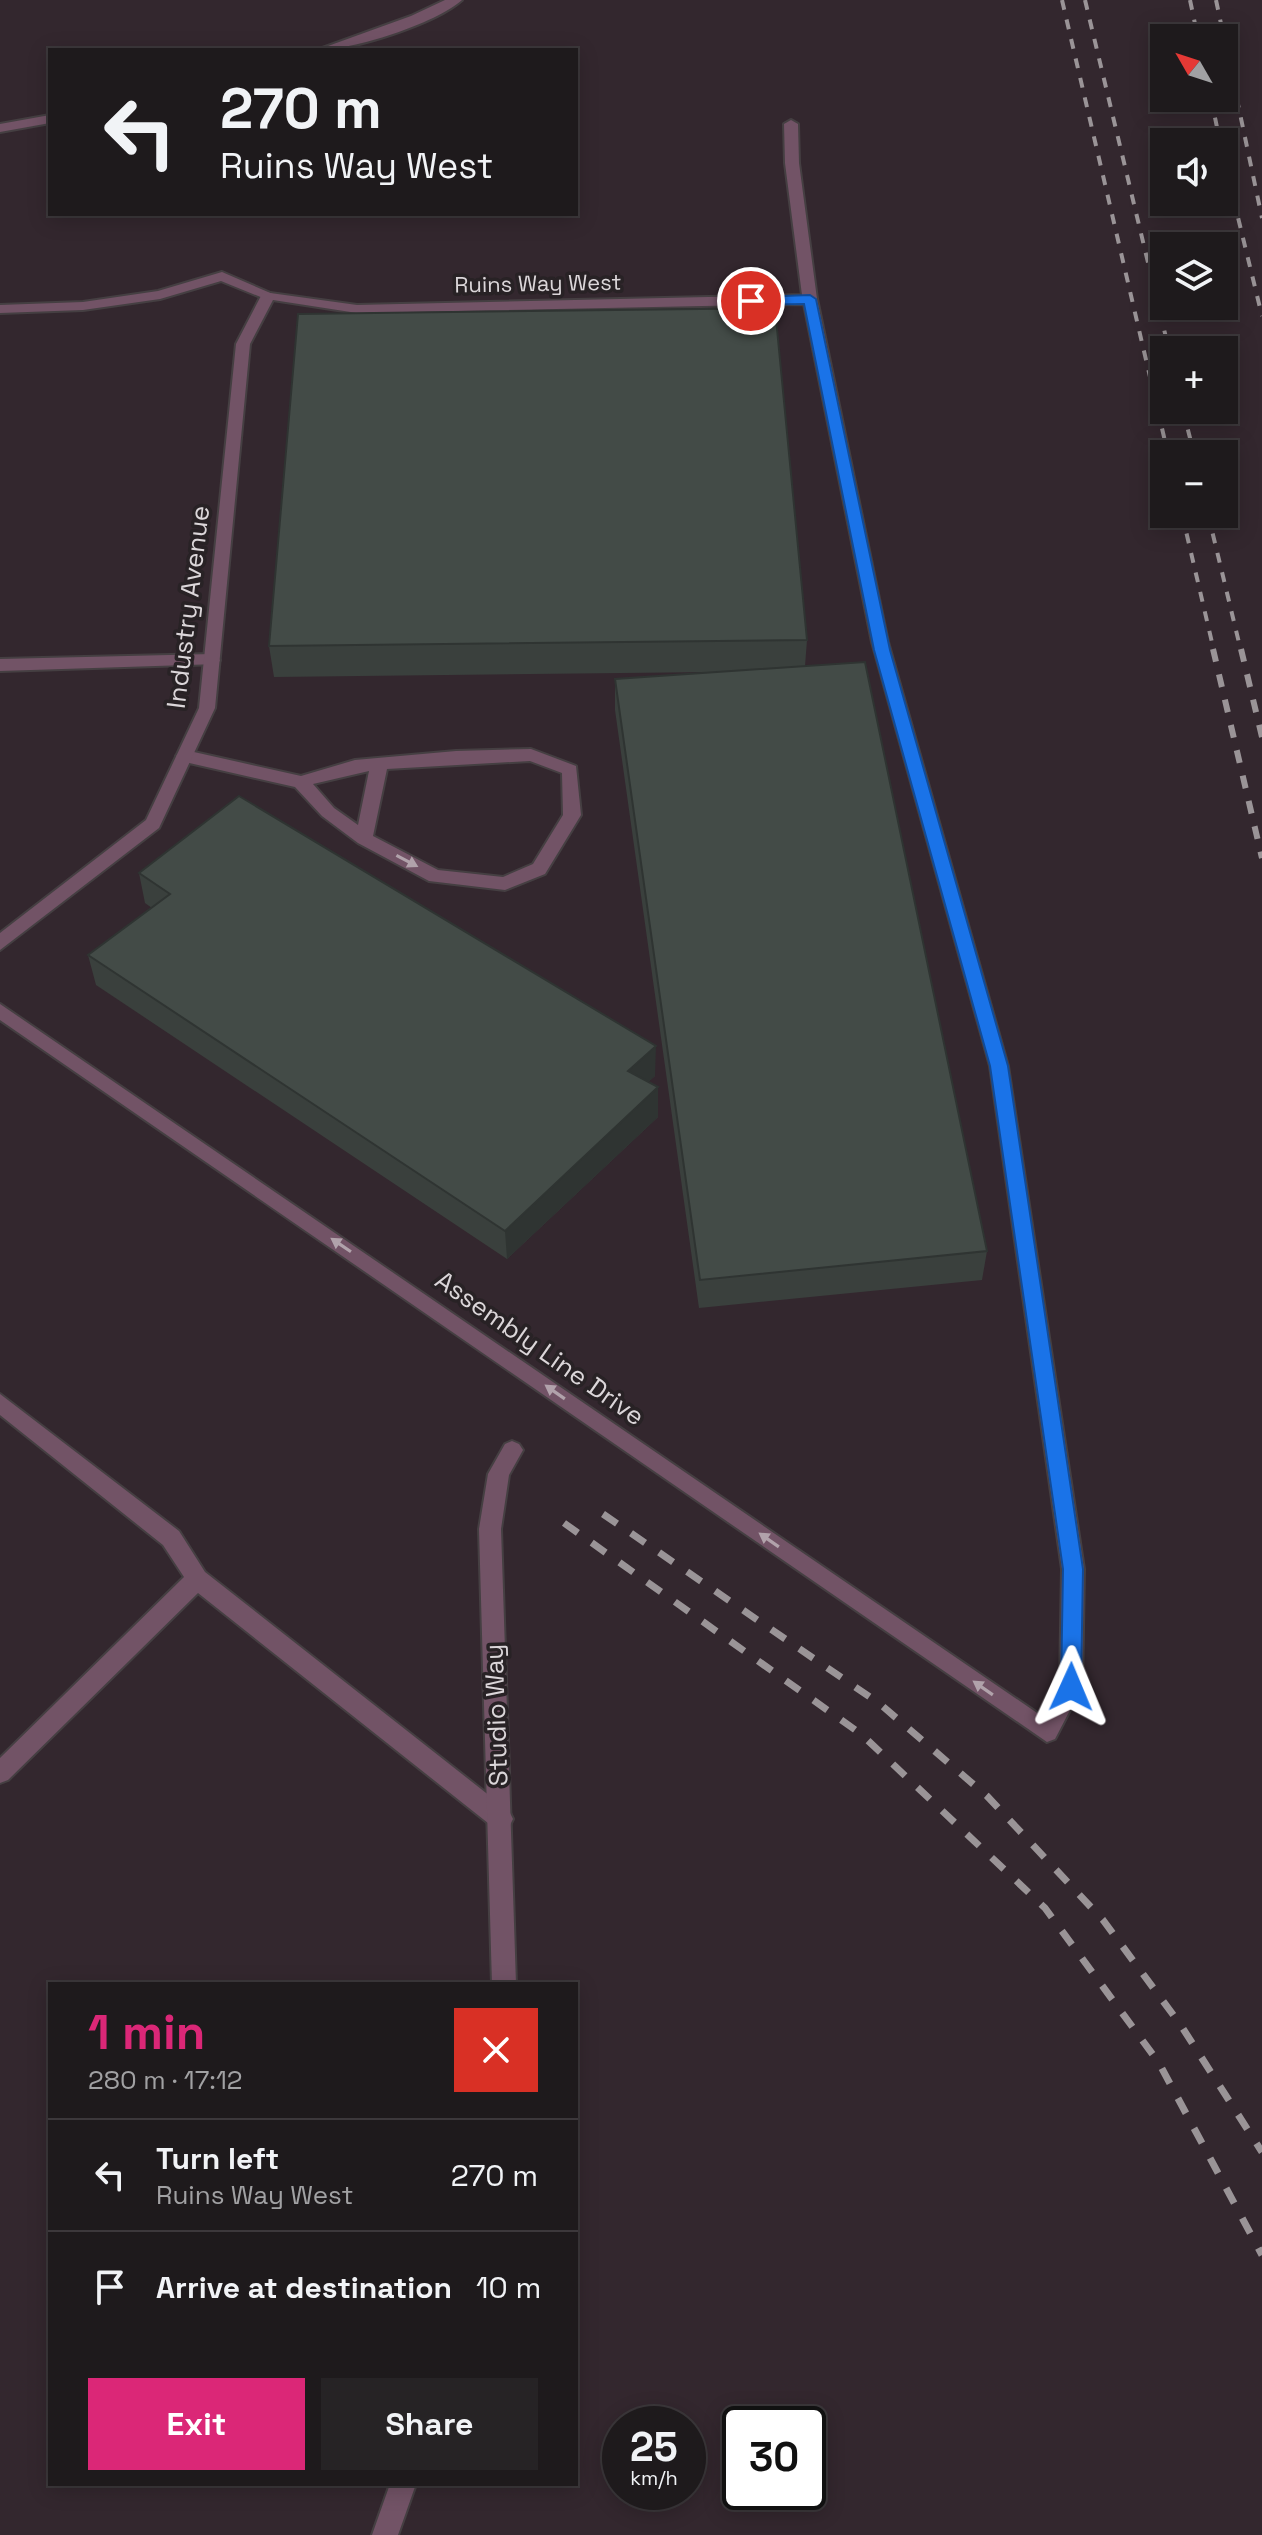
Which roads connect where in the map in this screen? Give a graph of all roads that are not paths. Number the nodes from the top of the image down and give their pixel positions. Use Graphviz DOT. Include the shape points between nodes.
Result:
graph roads {
  1 [pos="455,0"];
  2 [pos="330,48"];
  3 [pos="48,119"];
  4 [pos="791,124"];
  5 [pos="0,128"];
  6 [pos="268,295"];
  7 [pos="810,299"];
  8 [pos="0,309"];
  9 [pos="212,660"];
  10 [pos="0,665"];
  11 [pos="185,756"];
  12 [pos="379,764"];
  13 [pos="301,782"];
  14 [pos="364,839"];
  15 [pos="0,943"];
  16 [pos="0,1011"];
  17 [pos="0,1403"];
  18 [pos="512,1450"];
  19 [pos="197,1579"];
  20 [pos="0,1773"];
  21 [pos="501,1819"];
  22 [pos="504,1982"];
  23 [pos="402,2486"];
  24 [pos="385,2535"];
  1 -- 2 [label="street"];
  3 -- 5 [label="street"];
  4 -- 7 [label="street"];
  6 -- 7 [label="street, Ruins Way West" via="357,309"];
  6 -- 8 [label="street, Ruins Way West" via="222,276 160,295"];
  6 -- 9 [label="street, Industry Avenue" via="243,344"];
  7 -- 16 [label="street, Assembly Line Drive, one-way" via="882,650 999,1066 1073,1569 1071,1687 1047,1732"];
  9 -- 10 [label="street"];
  9 -- 11 [label="street, Industry Avenue" via="207,708"];
  11 -- 13 [label="street"];
  11 -- 15 [label="street, Industry Avenue" via="153,824"];
  12 -- 13 [label="street"];
  12 -- 14 [label="street"];
  14 -- 12 [label="street, one-way" via="435,876 505,884 539,869 572,815 570,770 531,755"];
  13 -- 14 [label="street" via="328,812"];
  17 -- 19 [label="street" via="171,1538"];
  18 -- 21 [label="street, Studio Way" via="499,1474 490,1529"];
  19 -- 20 [label="street"];
  19 -- 21 [label="street"];
  21 -- 22 [label="street, Studio Way"];
  23 -- 24 [label="street"];
}
